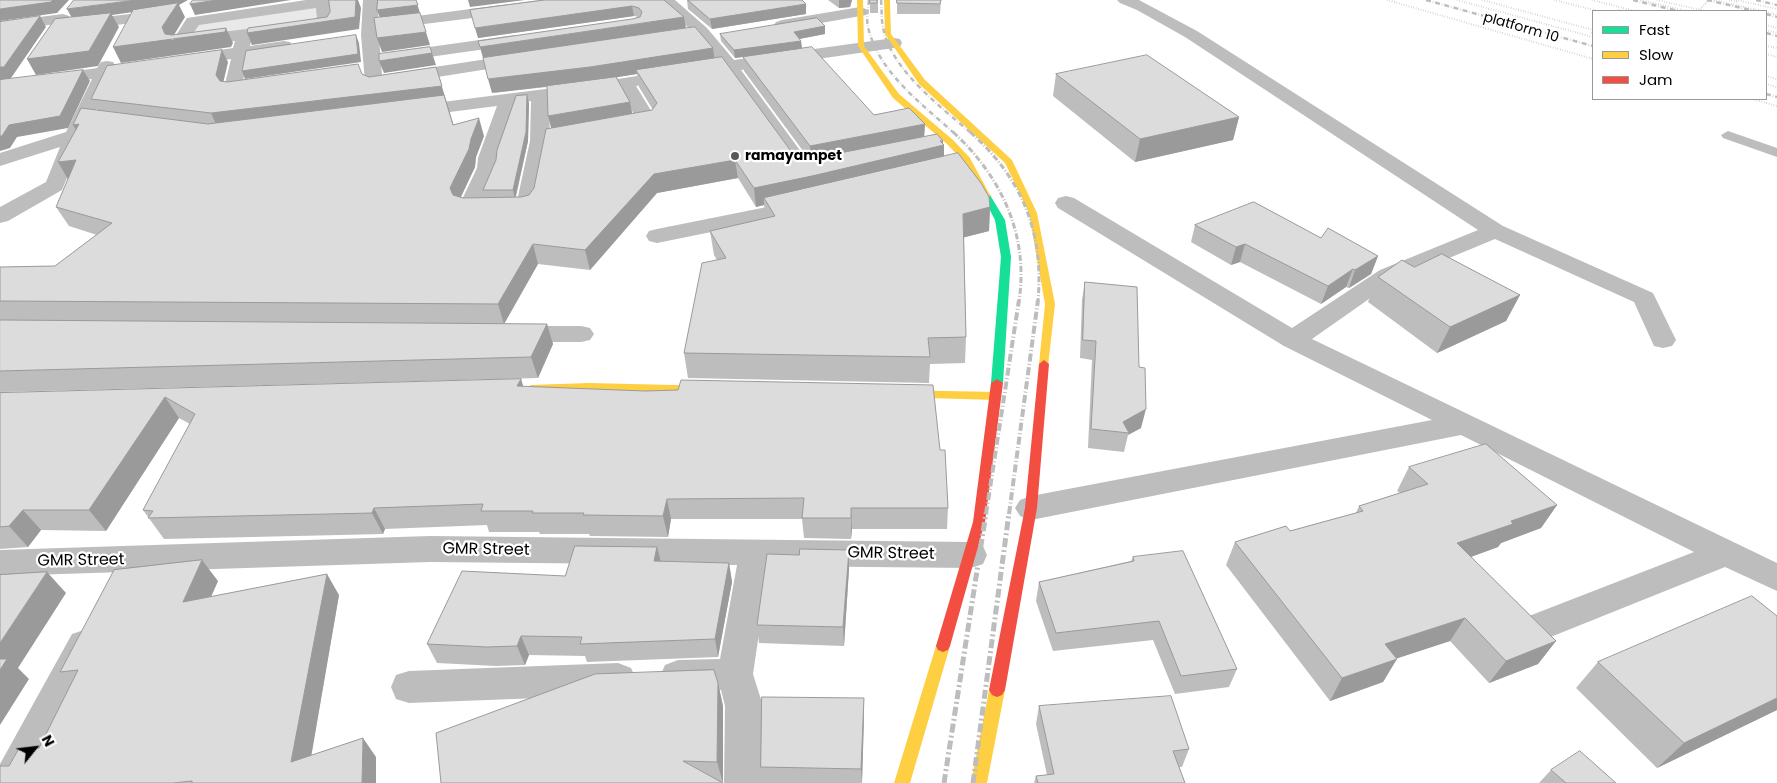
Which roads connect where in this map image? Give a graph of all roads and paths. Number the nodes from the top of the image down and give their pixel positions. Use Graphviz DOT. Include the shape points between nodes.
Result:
graph roads {
  1 [pos="370,0"];
  2 [pos="560,0"];
  3 [pos="845,0"];
  4 [pos="887,0"];
  5 [pos="1125,0"];
  6 [pos="1387,0"];
  7 [pos="1457,0"];
  8 [pos="1482,0"];
  9 [pos="1554,0"];
  10 [pos="1592,0"];
  11 [pos="1641,0"];
  12 [pos="1658,0"];
  13 [pos="1662,0"];
  14 [pos="1709,0"];
  15 [pos="1714,0"];
  16 [pos="1729,0"];
  17 [pos="1736,0"];
  18 [pos="192,5"];
  19 [pos="253,6"];
  20 [pos="860,6"];
  21 [pos="1769,8"];
  22 [pos="1618,9"];
  23 [pos="779,10"];
  24 [pos="1594,10"];
  25 [pos="1683,10"];
  26 [pos="1695,10"];
  27 [pos="1700,10"];
  28 [pos="1705,10"];
  29 [pos="1759,10"];
  30 [pos="1761,10"];
  31 [pos="1766,10"];
  32 [pos="1777,10"];
  33 [pos="133,18"];
  34 [pos="688,19"];
  35 [pos="0,26"];
  36 [pos="764,27"];
  37 [pos="370,30"];
  38 [pos="1592,32"];
  39 [pos="1592,33"];
  40 [pos="244,34"];
  41 [pos="726,34"];
  42 [pos="1587,36"];
  43 [pos="349,37"];
  44 [pos="1592,37"];
  45 [pos="528,38"];
  46 [pos="894,43"];
  47 [pos="300,44"];
  48 [pos="860,46"];
  49 [pos="240,52"];
  50 [pos="539,57"];
  51 [pos="1592,57"];
  52 [pos="172,62"];
  53 [pos="373,64"];
  54 [pos="153,65"];
  55 [pos="730,66"];
  56 [pos="29,68"];
  57 [pos="354,70"];
  58 [pos="104,72"];
  59 [pos="280,81"];
  60 [pos="625,83"];
  61 [pos="18,84"];
  62 [pos="0,87"];
  63 [pos="540,95"];
  64 [pos="509,99"];
  65 [pos="1756,100"];
  66 [pos="1777,106"];
  67 [pos="392,113"];
  68 [pos="609,129"];
  69 [pos="1728,135"];
  70 [pos="74,136"];
  71 [pos="950,142"];
  72 [pos="931,146"];
  73 [pos="1777,152"];
  74 [pos="999,153"];
  75 [pos="0,160"];
  76 [pos="970,162"];
  77 [pos="844,163"];
  78 [pos="824,203"];
  79 [pos="1066,203"];
  80 [pos="0,216"];
  81 [pos="1495,231"];
  82 [pos="657,236"];
  83 [pos="493,334"];
  84 [pos="581,334"];
  85 [pos="1293,340"];
  86 [pos="1663,340"];
  87 [pos="519,389"];
  88 [pos="728,390"];
  89 [pos="887,394"];
  90 [pos="996,396"];
  91 [pos="1464,424"];
  92 [pos="1031,508"];
  93 [pos="755,553"];
  94 [pos="1727,553"];
  95 [pos="971,555"];
  96 [pos="128,560"];
  97 [pos="0,563"];
  98 [pos="1777,578"];
  99 [pos="1541,626"];
  100 [pos="735,674"];
  101 [pos="409,687"];
  102 [pos="11,783"];
  103 [pos="744,783"];
  104 [pos="902,783"];
  105 [pos="979,783"];
  1 -- 37 [label="street"];
  2 -- 37 [label="street"];
  3 -- 23 [label="street"];
  4 -- 46 [label="street" via="888,34"];
  5 -- 81 [label="street" via="1191,34"];
  6 -- 51 [label="path, platform 10"];
  7 -- 42 [label="path"];
  8 -- 38 [label="path"];
  9 -- 24 [label="path"];
  10 -- 22 [label="path"];
  11 -- 25 [label="path"];
  12 -- 26 [label="path"];
  13 -- 28 [label="path"];
  14 -- 27 [label="path, bridge"];
  15 -- 29 [label="path"];
  16 -- 30 [label="path"];
  17 -- 21 [label="path"];
  18 -- 33 [label="street" via="187,11"];
  19 -- 40 [label="street" via="193,20 179,43"];
  19 -- 40 [label="street" via="324,2 325,24"];
  20 -- 36 [label="street"];
  20 -- 48 [label="street"];
  21 -- 31 [label="path"];
  21 -- 32 [label="path"];
  33 -- 35 [label="street"];
  33 -- 58 [label="street"];
  34 -- 41 [label="street"];
  34 -- 55 [label="street"];
  37 -- 43 [label="street"];
  37 -- 53 [label="street"];
  39 -- 42 [label="path"];
  40 -- 49 [label="street"];
  42 -- 44 [label="path"];
  45 -- 53 [label="street"];
  46 -- 48 [label="street"];
  46 -- 74 [label="street" via="922,82"];
  47 -- 49 [label="street"];
  48 -- 55 [label="street"];
  48 -- 71 [label="street" via="896,96"];
  49 -- 52 [label="street"];
  49 -- 59 [label="street" via="234,88"];
  50 -- 53 [label="street" via="374,82"];
  53 -- 57 [label="street"];
  54 -- 58 [label="street"];
  55 -- 60 [label="street"];
  55 -- 77 [label="street" via="805,171"];
  56 -- 61 [label="street"];
  58 -- 61 [label="street"];
  58 -- 70 [label="street" via="92,119"];
  60 -- 63 [label="street"];
  60 -- 68 [label="street" via="648,122"];
  61 -- 62 [label="street"];
  63 -- 64 [label="street"];
  63 -- 64 [label="street" via="550,139 526,207 469,208 487,168"];
  64 -- 67 [label="street"];
  65 -- 66 [label="path"];
  69 -- 73 [label="lane"];
  70 -- 75 [label="street"];
  70 -- 80 [label="street" via="55,186"];
  71 -- 72 [label="street"];
  71 -- 76 [label="street"];
  74 -- 76 [label="street"];
  74 -- 92 [label="street" via="1008,162 1029,217 1050,304"];
  76 -- 90 [label="street" via="1004,220 1006,258"];
  78 -- 82 [label="street"];
  79 -- 85 [label="street"];
  81 -- 85 [label="street" via="1388,274"];
  81 -- 86 [label="street" via="1644,298"];
  83 -- 84 [label="street"];
  85 -- 91 [label="street"];
  87 -- 88 [label="street"];
  89 -- 90 [label="street"];
  90 -- 95 [label="street" via="979,522"];
  91 -- 92 [label="street"];
  91 -- 94 [label="street"];
  92 -- 105 [label="street"];
  93 -- 95 [label="street, GMR Street"];
  93 -- 96 [label="street, GMR Street" via="430,549"];
  93 -- 100 [label="street"];
  94 -- 98 [label="street"];
  94 -- 99 [label="street"];
  95 -- 104 [label="street"];
  96 -- 97 [label="street, GMR Street"];
  96 -- 102 [label="street"];
  100 -- 101 [label="street"];
  100 -- 103 [label="street" via="744,706"];
}
